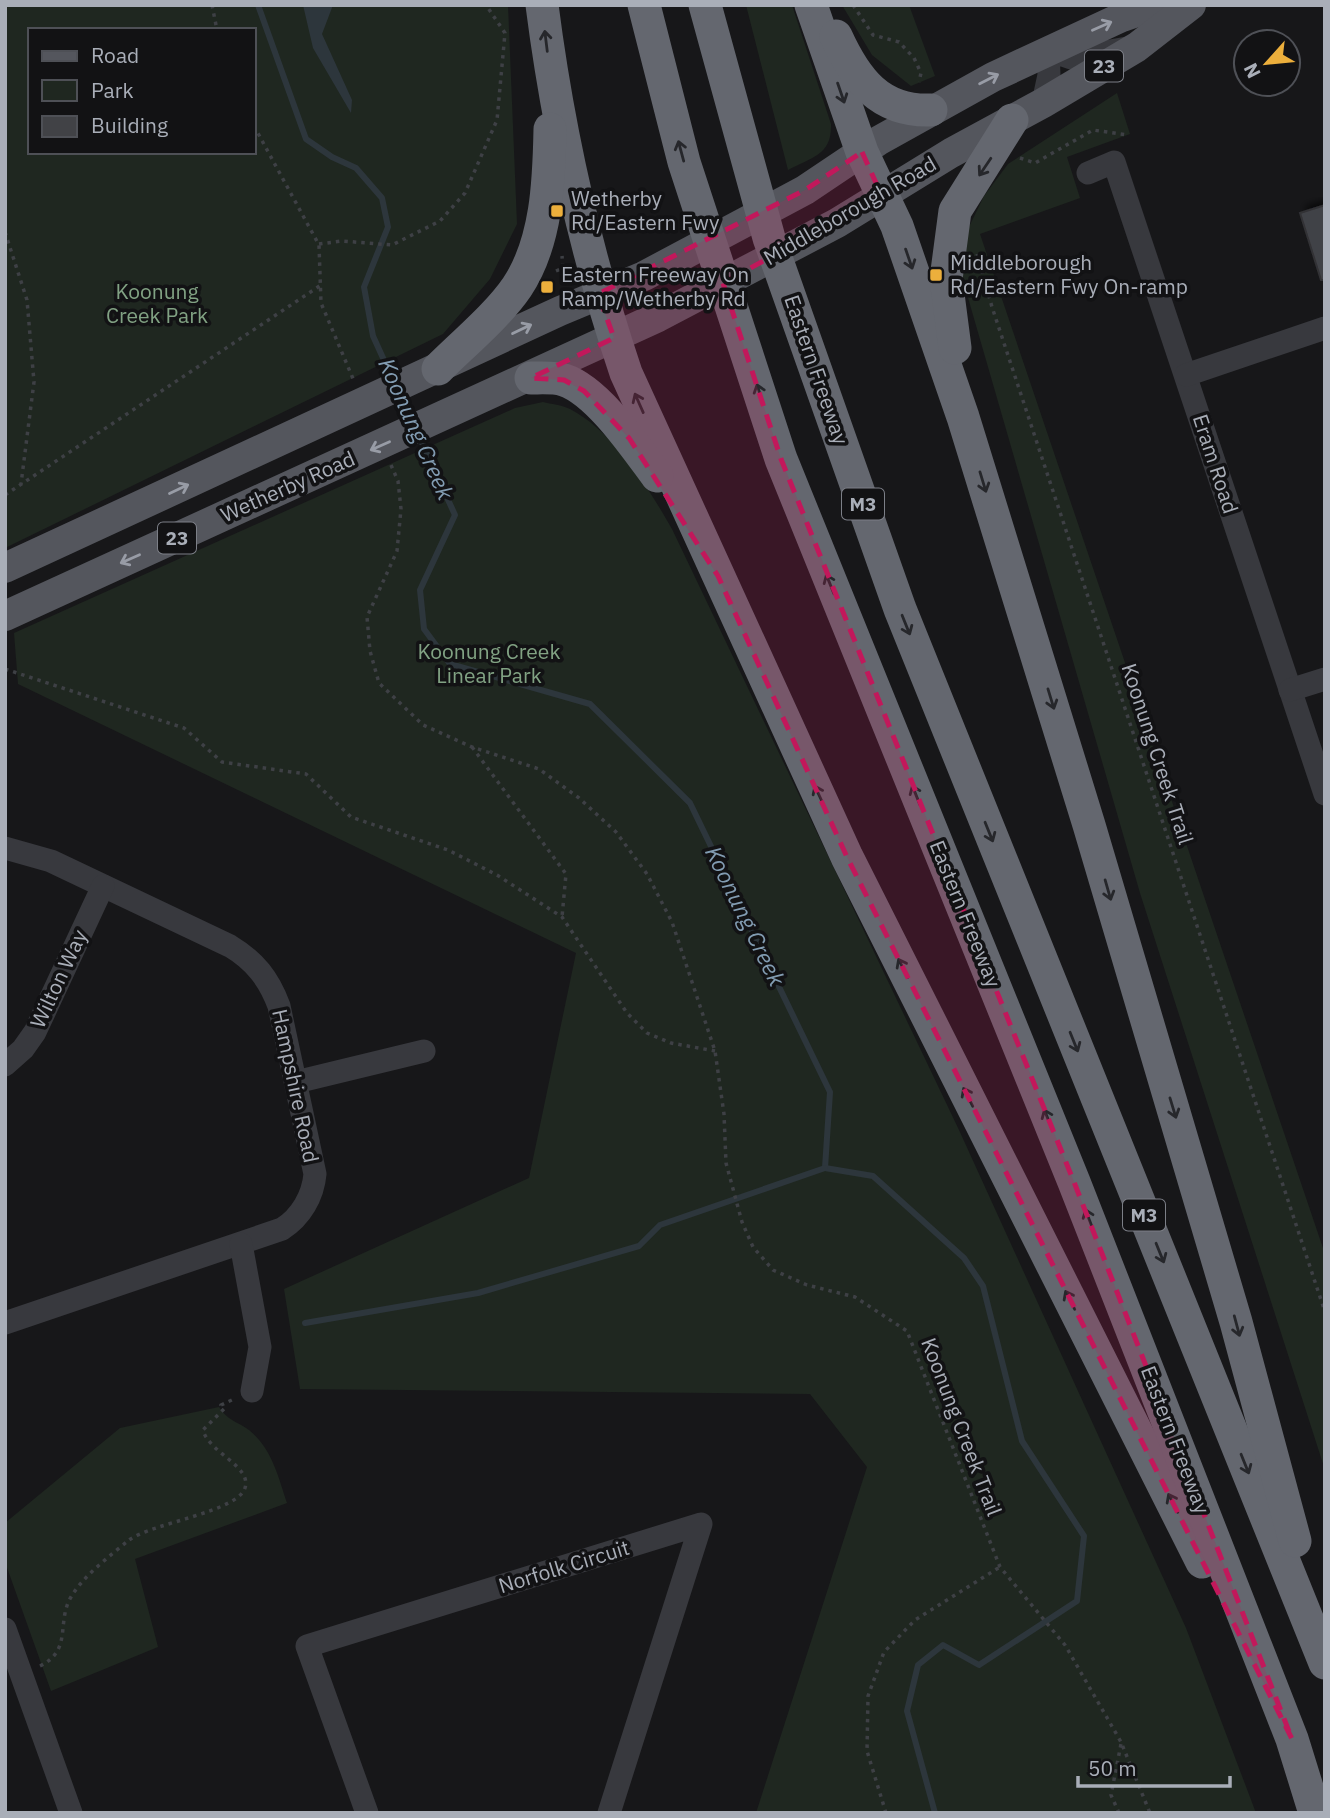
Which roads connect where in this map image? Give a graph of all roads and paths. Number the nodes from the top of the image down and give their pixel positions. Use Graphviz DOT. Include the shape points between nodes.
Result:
graph roads {
  1 [pos="212,5"];
  2 [pos="486,5"];
  3 [pos="542,5"];
  4 [pos="644,5"];
  5 [pos="705,5"];
  6 [pos="811,5"];
  7 [pos="821,5"];
  8 [pos="853,5"];
  9 [pos="1157,5"];
  10 [pos="1191,5"];
  11 [pos="216,28"];
  12 [pos="1137,47"];
  13 [pos="1048,50"];
  14 [pos="551,76"];
  15 [pos="925,97"];
  16 [pos="1043,103"];
  17 [pos="1012,120"];
  18 [pos="256,131"];
  19 [pos="1128,135"];
  20 [pos="862,152"];
  21 [pos="1013,156"];
  22 [pos="1088,173"];
  23 [pos="882,196"];
  24 [pos="5,232"];
  25 [pos="974,242"];
  26 [pos="318,244"];
  27 [pos="563,268"];
  28 [pos="565,279"];
  29 [pos="321,285"];
  30 [pos="598,294"];
  31 [pos="1325,328"];
  32 [pos="614,338"];
  33 [pos="438,369"];
  34 [pos="1186,375"];
  35 [pos="531,377"];
  36 [pos="357,388"];
  37 [pos="457,411"];
  38 [pos="963,416"];
  39 [pos="388,458"];
  40 [pos="22,484"];
  41 [pos="5,495"];
  42 [pos="5,568"];
  43 [pos="718,576"];
  44 [pos="5,616"];
  45 [pos="5,669"];
  46 [pos="1325,679"];
  47 [pos="1290,690"];
  48 [pos="472,747"];
  49 [pos="1325,794"];
  50 [pos="5,848"];
  51 [pos="103,886"];
  52 [pos="562,918"];
  53 [pos="424,1051"];
  54 [pos="715,1051"];
  55 [pos="5,1065"];
  56 [pos="296,1082"];
  57 [pos="241,1244"];
  58 [pos="1325,1312"];
  59 [pos="5,1323"];
  60 [pos="252,1391"];
  61 [pos="1000,1567"];
  62 [pos="5,1629"];
  63 [pos="1325,1652"];
  64 [pos="1325,1663"];
  65 [pos="39,1666"];
  66 [pos="1292,1739"];
  67 [pos="1121,1742"];
  68 [pos="71,1813"];
  69 [pos="367,1813"];
  70 [pos="609,1813"];
  71 [pos="886,1813"];
  72 [pos="1119,1813"];
  73 [pos="1150,1813"];
  74 [pos="1315,1813"];
  1 -- 11 [label="path"];
  2 -- 26 [label="path" via="505,33 497,120 464,193 440,221 391,245"];
  14 -- 3 [label="highway, one-way"];
  66 -- 4 [label="highway, Eastern Freeway / M3, one-way" via="1074,1182 781,459 684,162"];
  5 -- 64 [label="highway, Eastern Freeway / M3, one-way" via="769,238 900,609"];
  6 -- 20 [label="highway, one-way"];
  7 -- 15 [label="highway" via="844,53 882,101 909,111"];
  8 -- 15 [label="path" via="873,35 899,42 914,58"];
  13 -- 9 [label="main road, Middleborough Road / 23, one-way"];
  10 -- 12 [label="main road, Middleborough Road / 23"];
  12 -- 13 [label="street" via="1071,58"];
  12 -- 16 [label="main road, Middleborough Road / 23"];
  15 -- 13 [label="main road, Middleborough Road / 23, one-way"];
  13 -- 16 [label="street"];
  14 -- 30 [label="highway"];
  14 -- 33 [label="highway" via="546,200 529,266 517,288"];
  15 -- 20 [label="main road, Middleborough Road / 23"];
  16 -- 17 [label="main road, Middleborough Road / 23"];
  17 -- 23 [label="main road, Middleborough Road / 23"];
  17 -- 38 [label="highway, one-way" via="956,211 946,279"];
  18 -- 26 [label="path"];
  19 -- 21 [label="path" via="1093,130 1035,163"];
  20 -- 23 [label="highway"];
  20 -- 30 [label="main road, Middleborough Road / 23" via="822,180 643,276"];
  22 -- 34 [label="street, Eram Road" via="1114,162"];
  23 -- 32 [label="main road, Middleborough Road / 23"];
  23 -- 38 [label="highway, one-way" via="898,226"];
  24 -- 40 [label="path" via="27,300 34,383"];
  25 -- 58 [label="path, Koonung Creek Trail"];
  26 -- 29 [label="path"];
  27 -- 28 [label="path"];
  29 -- 36 [label="path" via="321,303"];
  29 -- 40 [label="path"];
  30 -- 32 [label="highway"];
  33 -- 30 [label="main road, Middleborough Road / 23, one-way"];
  31 -- 34 [label="street"];
  32 -- 35 [label="main road, Middleborough Road / 23"];
  43 -- 32 [label="highway, one-way" via="625,373"];
  42 -- 33 [label="main road, Wetherby Road / 23, one-way"];
  34 -- 47 [label="street, Eram Road"];
  35 -- 37 [label="main road, Middleborough Road / 23"];
  35 -- 43 [label="highway" via="564,380 584,391 629,438 662,482"];
  37 -- 44 [label="main road, Wetherby Road / 23, one-way"];
  38 -- 63 [label="highway, one-way" via="1236,1322"];
  39 -- 48 [label="path, Koonung Creek Trail" via="398,481 401,509 397,551 368,617 370,651 379,684 422,725"];
  40 -- 41 [label="path"];
  66 -- 43 [label="highway, one-way" via="847,857"];
  45 -- 52 [label="path" via="184,728 222,762 306,774 351,817 447,850 497,875"];
  46 -- 47 [label="street"];
  47 -- 49 [label="street, Eram Road"];
  48 -- 52 [label="path" via="566,874"];
  48 -- 54 [label="path, Koonung Creek Trail" via="539,769 579,797 616,832 647,874 672,922"];
  50 -- 51 [label="street, Hampshire Road" via="32,854"];
  51 -- 55 [label="street, Wilton Way" via="35,1032"];
  51 -- 56 [label="street, Hampshire Road" via="230,946 253,962 279,1006"];
  52 -- 54 [label="path" via="627,1013 647,1033 671,1044"];
  53 -- 56 [label="street"];
  54 -- 61 [label="path, Koonung Creek Trail" via="730,1181 753,1247 773,1270 807,1285 855,1297 906,1331"];
  56 -- 57 [label="street, Hampshire Road" via="313,1162 312,1191 290,1224"];
  57 -- 59 [label="street, Hampshire Road"];
  57 -- 60 [label="street" via="260,1348"];
  60 -- 65 [label="path" via="221,1405 224,1409 204,1430 214,1448 242,1471 246,1482 242,1494 127,1542 72,1595 58,1652"];
  61 -- 67 [label="path, Koonung Creek Trail" via="1065,1645"];
  61 -- 71 [label="path" via="915,1620 884,1652 868,1696 867,1751"];
  62 -- 68 [label="street"];
  66 -- 74 [label="highway, Eastern Freeway / M3"];
  67 -- 72 [label="path" via="1111,1795"];
  67 -- 73 [label="path, Koonung Creek Trail"];
  69 -- 70 [label="street, Norfolk Circuit" via="307,1646 701,1524"];
}
